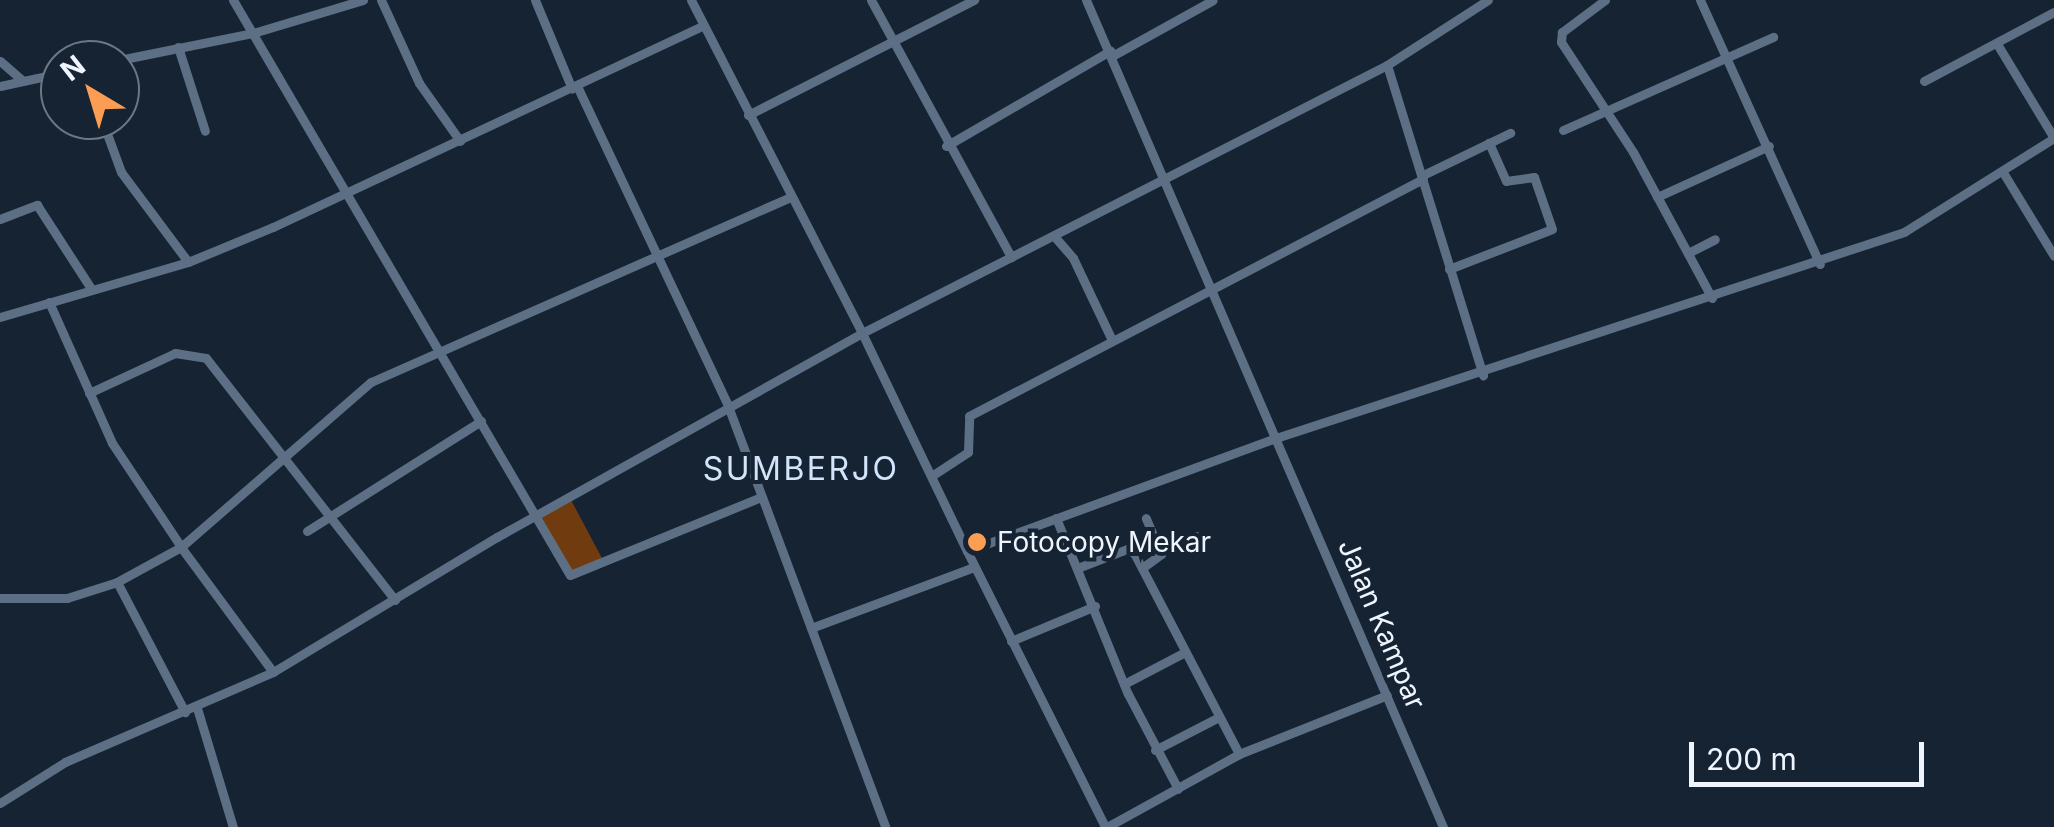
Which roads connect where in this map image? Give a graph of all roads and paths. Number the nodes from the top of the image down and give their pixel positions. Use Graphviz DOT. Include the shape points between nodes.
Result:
graph roads {
  1 [pos="233,0"];
  2 [pos="363,0"];
  3 [pos="381,0"];
  4 [pos="535,0"];
  5 [pos="691,0"];
  6 [pos="870,0"];
  7 [pos="974,0"];
  8 [pos="1086,0"];
  9 [pos="1213,0"];
  10 [pos="1488,0"];
  11 [pos="1605,0"];
  12 [pos="1700,0"];
  13 [pos="2054,12"];
  14 [pos="703,26"];
  15 [pos="252,32"];
  16 [pos="1773,37"];
  17 [pos="893,40"];
  18 [pos="1996,44"];
  19 [pos="178,47"];
  20 [pos="1111,54"];
  21 [pos="1729,54"];
  22 [pos="140,55"];
  23 [pos="0,62"];
  24 [pos="1387,65"];
  25 [pos="40,77"];
  26 [pos="23,81"];
  27 [pos="1924,81"];
  28 [pos="0,86"];
  29 [pos="575,88"];
  30 [pos="1606,111"];
  31 [pos="748,114"];
  32 [pos="1564,130"];
  33 [pos="205,131"];
  34 [pos="1510,132"];
  35 [pos="109,140"];
  36 [pos="460,142"];
  37 [pos="1489,143"];
  38 [pos="946,146"];
  39 [pos="1769,146"];
  40 [pos="2004,174"];
  41 [pos="1167,178"];
  42 [pos="1421,179"];
  43 [pos="345,195"];
  44 [pos="790,197"];
  45 [pos="1658,197"];
  46 [pos="0,219"];
  47 [pos="1054,236"];
  48 [pos="1715,240"];
  49 [pos="1688,253"];
  50 [pos="659,254"];
  51 [pos="2054,256"];
  52 [pos="1011,258"];
  53 [pos="188,262"];
  54 [pos="1820,264"];
  55 [pos="1449,269"];
  56 [pos="1214,287"];
  57 [pos="92,290"];
  58 [pos="1712,298"];
  59 [pos="49,302"];
  60 [pos="5,315"];
  61 [pos="862,333"];
  62 [pos="1112,340"];
  63 [pos="441,354"];
  64 [pos="1483,374"];
  65 [pos="89,392"];
  66 [pos="728,406"];
  67 [pos="482,421"];
  68 [pos="1279,437"];
  69 [pos="285,457"];
  70 [pos="933,476"];
  71 [pos="761,497"];
  72 [pos="537,515"];
  73 [pos="330,516"];
  74 [pos="1056,518"];
  75 [pos="1146,518"];
  76 [pos="306,531"];
  77 [pos="1197,536"];
  78 [pos="181,547"];
  79 [pos="1161,550"];
  80 [pos="967,551"];
  81 [pos="974,567"];
  82 [pos="1080,568"];
  83 [pos="1142,568"];
  84 [pos="117,582"];
  85 [pos="0,598"];
  86 [pos="395,600"];
  87 [pos="1096,606"];
  88 [pos="811,628"];
  89 [pos="1012,641"];
  90 [pos="1185,652"];
  91 [pos="273,672"];
  92 [pos="1124,684"];
  93 [pos="1386,695"];
  94 [pos="197,708"];
  95 [pos="185,712"];
  96 [pos="1219,717"];
  97 [pos="1155,750"];
  98 [pos="1239,754"];
  99 [pos="1178,789"];
  100 [pos="0,803"];
  101 [pos="233,827"];
  102 [pos="886,827"];
  103 [pos="1106,827"];
  104 [pos="1444,827"];
  1 -- 15 [label="street"];
  2 -- 15 [label="street"];
  3 -- 36 [label="street" via="419,84"];
  4 -- 29 [label="street"];
  5 -- 14 [label="street"];
  6 -- 17 [label="street"];
  7 -- 17 [label="street"];
  8 -- 20 [label="street, Jalan Kampar"];
  9 -- 20 [label="street"];
  10 -- 24 [label="street"];
  11 -- 30 [label="street" via="1561,36 1580,80"];
  12 -- 21 [label="street"];
  13 -- 18 [label="street"];
  14 -- 29 [label="street"];
  14 -- 31 [label="street"];
  15 -- 19 [label="street"];
  15 -- 43 [label="street"];
  16 -- 21 [label="street"];
  17 -- 31 [label="street"];
  17 -- 38 [label="street"];
  18 -- 27 [label="street"];
  18 -- 40 [label="street" via="2054,138"];
  19 -- 22 [label="street"];
  19 -- 33 [label="street"];
  20 -- 38 [label="street"];
  20 -- 41 [label="street, Jalan Kampar"];
  21 -- 30 [label="street"];
  21 -- 39 [label="street"];
  23 -- 26 [label="street"];
  24 -- 41 [label="street"];
  24 -- 42 [label="street"];
  25 -- 26 [label="street"];
  26 -- 28 [label="street"];
  29 -- 36 [label="street"];
  29 -- 50 [label="street"];
  30 -- 32 [label="street"];
  30 -- 45 [label="street"];
  31 -- 44 [label="street"];
  34 -- 37 [label="street"];
  35 -- 53 [label="street" via="121,172"];
  36 -- 43 [label="street"];
  37 -- 42 [label="street"];
  37 -- 55 [label="street" via="1506,181 1534,177 1552,229"];
  38 -- 52 [label="street"];
  39 -- 45 [label="street"];
  39 -- 54 [label="street"];
  40 -- 51 [label="street"];
  40 -- 54 [label="street" via="1932,219"];
  41 -- 47 [label="street"];
  41 -- 56 [label="street, Jalan Kampar"];
  42 -- 55 [label="street"];
  42 -- 56 [label="street"];
  43 -- 53 [label="street"];
  43 -- 63 [label="street"];
  44 -- 50 [label="street"];
  44 -- 61 [label="street"];
  45 -- 49 [label="street"];
  46 -- 57 [label="street" via="37,204"];
  47 -- 52 [label="street"];
  47 -- 62 [label="street" via="1075,262"];
  48 -- 49 [label="street"];
  49 -- 58 [label="street"];
  50 -- 63 [label="street"];
  50 -- 66 [label="street"];
  52 -- 61 [label="street"];
  53 -- 57 [label="street"];
  54 -- 58 [label="street"];
  55 -- 64 [label="street"];
  56 -- 62 [label="street"];
  56 -- 68 [label="street, Jalan Kampar"];
  57 -- 59 [label="street"];
  58 -- 64 [label="street"];
  59 -- 60 [label="street"];
  59 -- 65 [label="street"];
  61 -- 66 [label="street"];
  61 -- 70 [label="street"];
  62 -- 70 [label="street" via="969,416 966,456"];
  63 -- 67 [label="street"];
  63 -- 69 [label="street" via="388,374 340,405"];
  64 -- 68 [label="street"];
  65 -- 69 [label="street" via="174,353 198,354 224,376"];
  65 -- 78 [label="street" via="112,443"];
  66 -- 71 [label="street"];
  66 -- 72 [label="street"];
  67 -- 72 [label="street"];
  67 -- 73 [label="street"];
  68 -- 74 [label="street"];
  68 -- 93 [label="street, Jalan Kampar"];
  69 -- 73 [label="street"];
  69 -- 78 [label="street"];
  70 -- 80 [label="street"];
  71 -- 72 [label="street" via="570,575"];
  71 -- 88 [label="street"];
  72 -- 86 [label="street"];
  73 -- 76 [label="street"];
  73 -- 86 [label="street"];
  74 -- 80 [label="street"];
  74 -- 82 [label="street"];
  75 -- 79 [label="street"];
  77 -- 79 [label="street"];
  78 -- 84 [label="street"];
  78 -- 91 [label="street"];
  79 -- 83 [label="street" via="1156,562"];
  80 -- 81 [label="street"];
  81 -- 88 [label="street"];
  81 -- 89 [label="street"];
  82 -- 83 [label="street" via="1127,548"];
  82 -- 87 [label="street"];
  83 -- 90 [label="street"];
  84 -- 85 [label="street" via="67,598"];
  84 -- 95 [label="street"];
  86 -- 91 [label="street"];
  87 -- 89 [label="street"];
  87 -- 92 [label="street"];
  88 -- 102 [label="street"];
  89 -- 103 [label="street"];
  90 -- 92 [label="street"];
  90 -- 96 [label="street"];
  91 -- 94 [label="street"];
  92 -- 97 [label="street"];
  93 -- 98 [label="street"];
  93 -- 104 [label="street, Jalan Kampar"];
  94 -- 95 [label="street"];
  94 -- 101 [label="street"];
  95 -- 100 [label="street" via="65,762"];
  96 -- 97 [label="street"];
  96 -- 98 [label="street"];
  97 -- 99 [label="street"];
  98 -- 99 [label="street"];
  99 -- 103 [label="street"];
}
